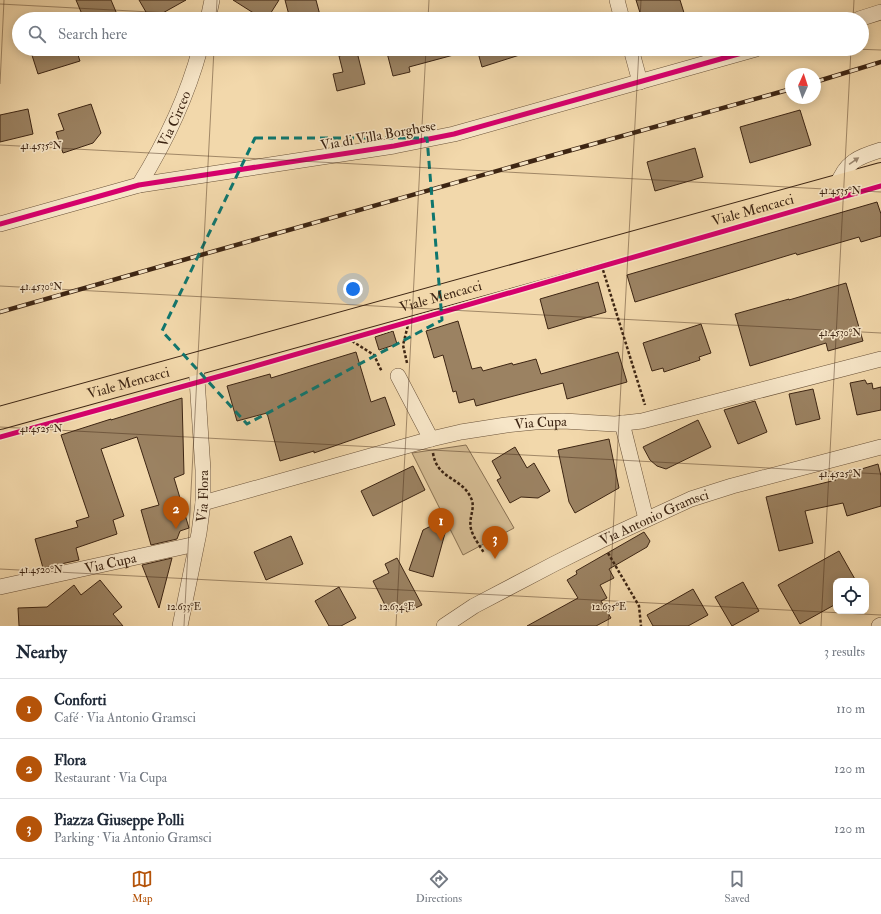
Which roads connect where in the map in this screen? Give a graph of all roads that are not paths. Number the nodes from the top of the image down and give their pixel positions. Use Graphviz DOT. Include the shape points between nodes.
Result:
graph roads {
  1 [pos="212,0"];
  2 [pos="617,0"];
  3 [pos="209,12"];
  4 [pos="620,12"];
  5 [pos="881,12"];
  6 [pos="869,16"];
  7 [pos="198,56"];
  8 [pos="633,56"];
  9 [pos="731,56"];
  10 [pos="640,82"];
  11 [pos="881,150"];
  12 [pos="881,174"];
  13 [pos="139,185"];
  14 [pos="837,186"];
  15 [pos="0,224"];
  16 [pos="881,358"];
  17 [pos="196,364"];
  18 [pos="398,376"];
  19 [pos="0,418"];
  20 [pos="622,423"];
  21 [pos="431,439"];
  22 [pos="881,447"];
  23 [pos="203,503"];
  24 [pos="646,520"];
  25 [pos="196,544"];
  26 [pos="0,587"];
  27 [pos="180,626"];
  28 [pos="444,626"];
  1 -- 3 [label="street"];
  2 -- 4 [label="street"];
  5 -- 6 [label="street"];
  7 -- 13 [label="street, Via Circeo" via="188,87 160,152"];
  8 -- 10 [label="street"];
  9 -- 10 [label="street, Via di Villa Borghese"];
  10 -- 13 [label="street, Via di Villa Borghese" via="475,128 394,146"];
  14 -- 11 [label="street, one-way" via="849,164 862,156"];
  12 -- 14 [label="main road, Viale Mencacci"];
  13 -- 15 [label="street, Via di Villa Borghese"];
  14 -- 17 [label="main road, Viale Mencacci"];
  16 -- 20 [label="street, Via Cupa" via="649,419"];
  17 -- 19 [label="main road, Viale Mencacci"];
  17 -- 23 [label="street, Via Flora"];
  18 -- 21 [label="street"];
  20 -- 21 [label="street, Via Cupa" via="522,423"];
  20 -- 24 [label="street"];
  21 -- 23 [label="street, Via Cupa"];
  22 -- 24 [label="street, Via Antonio Gramsci" via="714,491"];
  23 -- 25 [label="street, Via Flora"];
  24 -- 28 [label="street, Via Antonio Gramsci" via="474,606"];
  25 -- 26 [label="street, Via Cupa"];
  25 -- 27 [label="street, Via Flora"];
}
